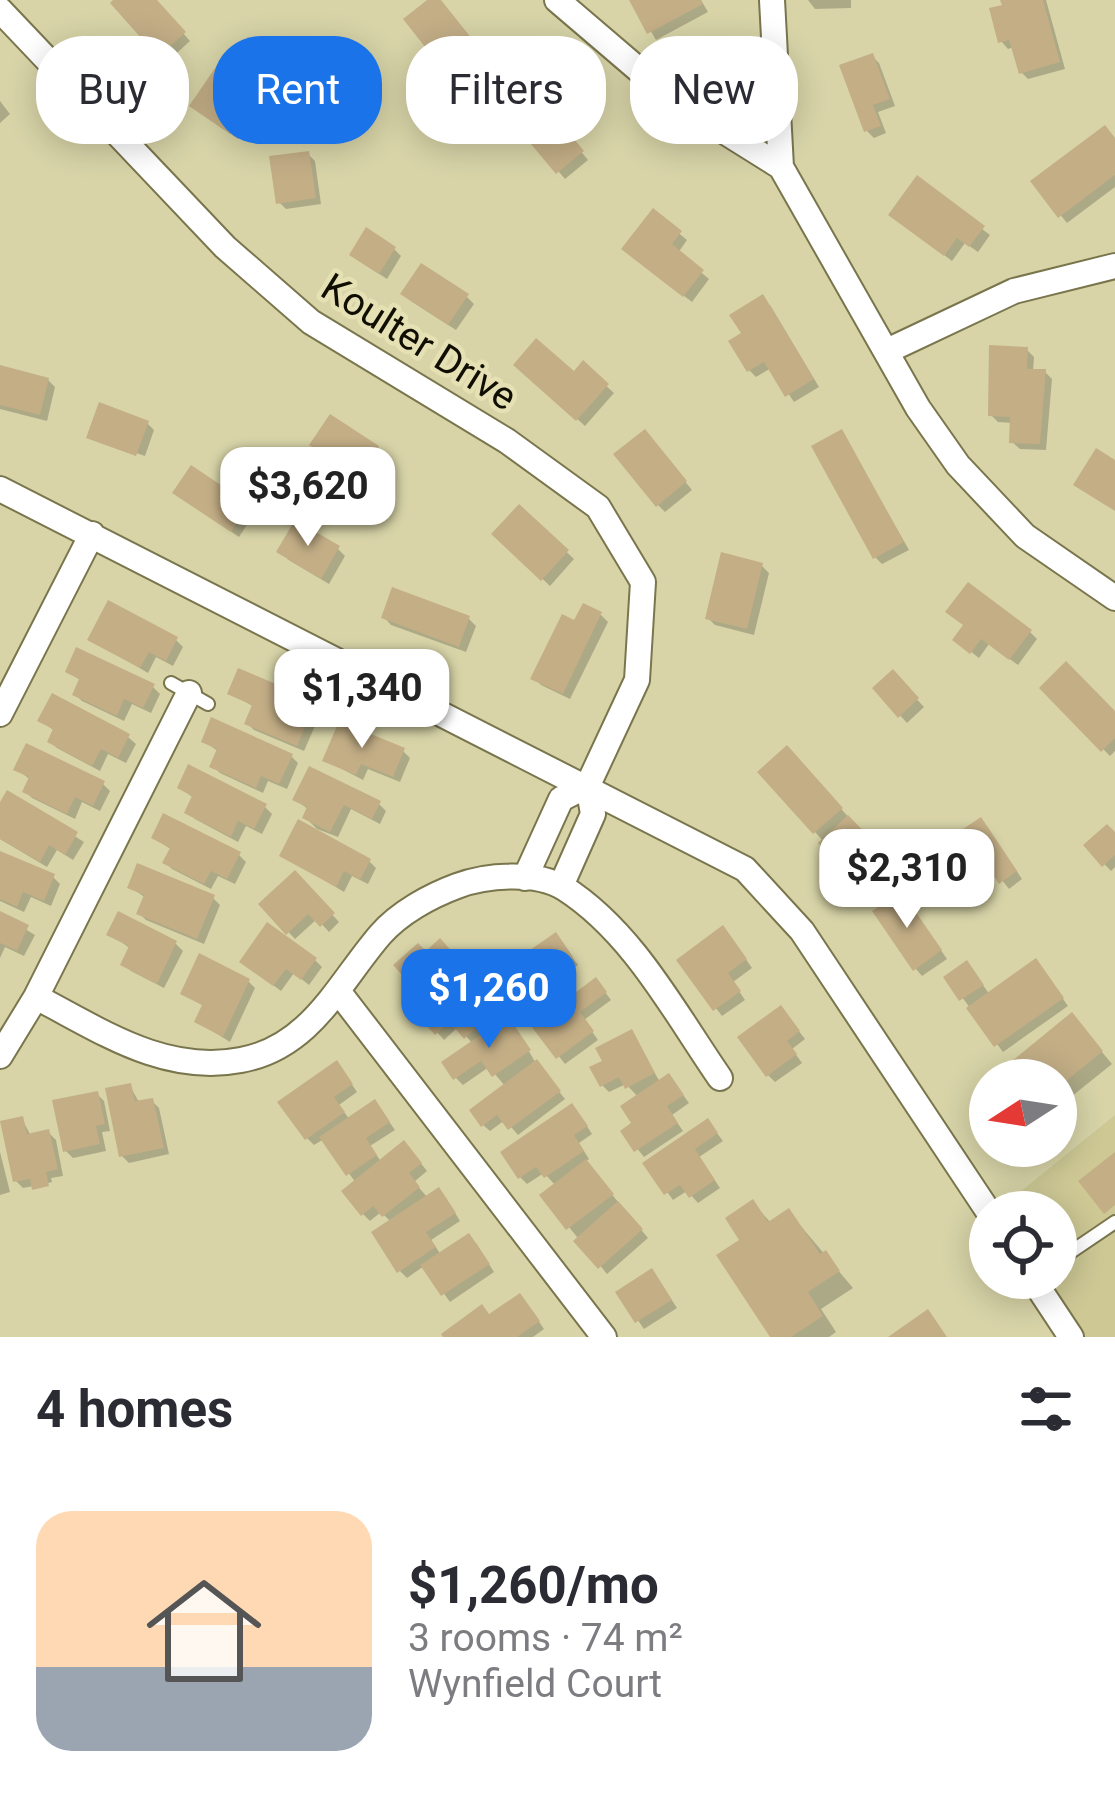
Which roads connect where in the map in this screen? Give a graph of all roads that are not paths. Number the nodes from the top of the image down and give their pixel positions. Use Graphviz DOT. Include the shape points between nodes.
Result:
graph roads {
  1 [pos="557,0"];
  2 [pos="772,0"];
  3 [pos="0,10"];
  4 [pos="781,167"];
  5 [pos="1115,266"];
  6 [pos="887,351"];
  7 [pos="0,489"];
  8 [pos="92,534"];
  9 [pos="1115,598"];
  10 [pos="189,693"];
  11 [pos="0,714"];
  12 [pos="588,785"];
  13 [pos="525,878"];
  14 [pos="561,886"];
  15 [pos="338,991"];
  16 [pos="36,997"];
  17 [pos="0,1056"];
  18 [pos="720,1078"];
  19 [pos="975,1191"];
  20 [pos="1115,1222"];
  21 [pos="1077,1248"];
  22 [pos="1046,1299"];
  23 [pos="604,1337"];
  24 [pos="1071,1337"];
  1 -- 4 [label="street" via="674,100"];
  2 -- 4 [label="street"];
  3 -- 12 [label="street, Koulter Drive" via="225,248 311,322 508,441 598,507 644,581 637,680"];
  4 -- 6 [label="street"];
  5 -- 6 [label="street" via="1014,291"];
  6 -- 9 [label="street" via="958,465 1025,536"];
  7 -- 8 [label="street"];
  8 -- 11 [label="street"];
  8 -- 12 [label="street"];
  10 -- 16 [label="street"];
  12 -- 13 [label="street" via="561,799"];
  12 -- 14 [label="street" via="593,814"];
  12 -- 19 [label="street" via="745,868 802,932"];
  13 -- 14 [label="street"];
  13 -- 15 [label="street" via="477,879 437,893 383,931"];
  14 -- 18 [label="street" via="626,942"];
  15 -- 16 [label="street" via="317,1020 278,1048 193,1064 142,1052"];
  15 -- 23 [label="street"];
  16 -- 17 [label="street"];
  20 -- 21 [label="lane"];
  22 -- 24 [label="street"];
}
